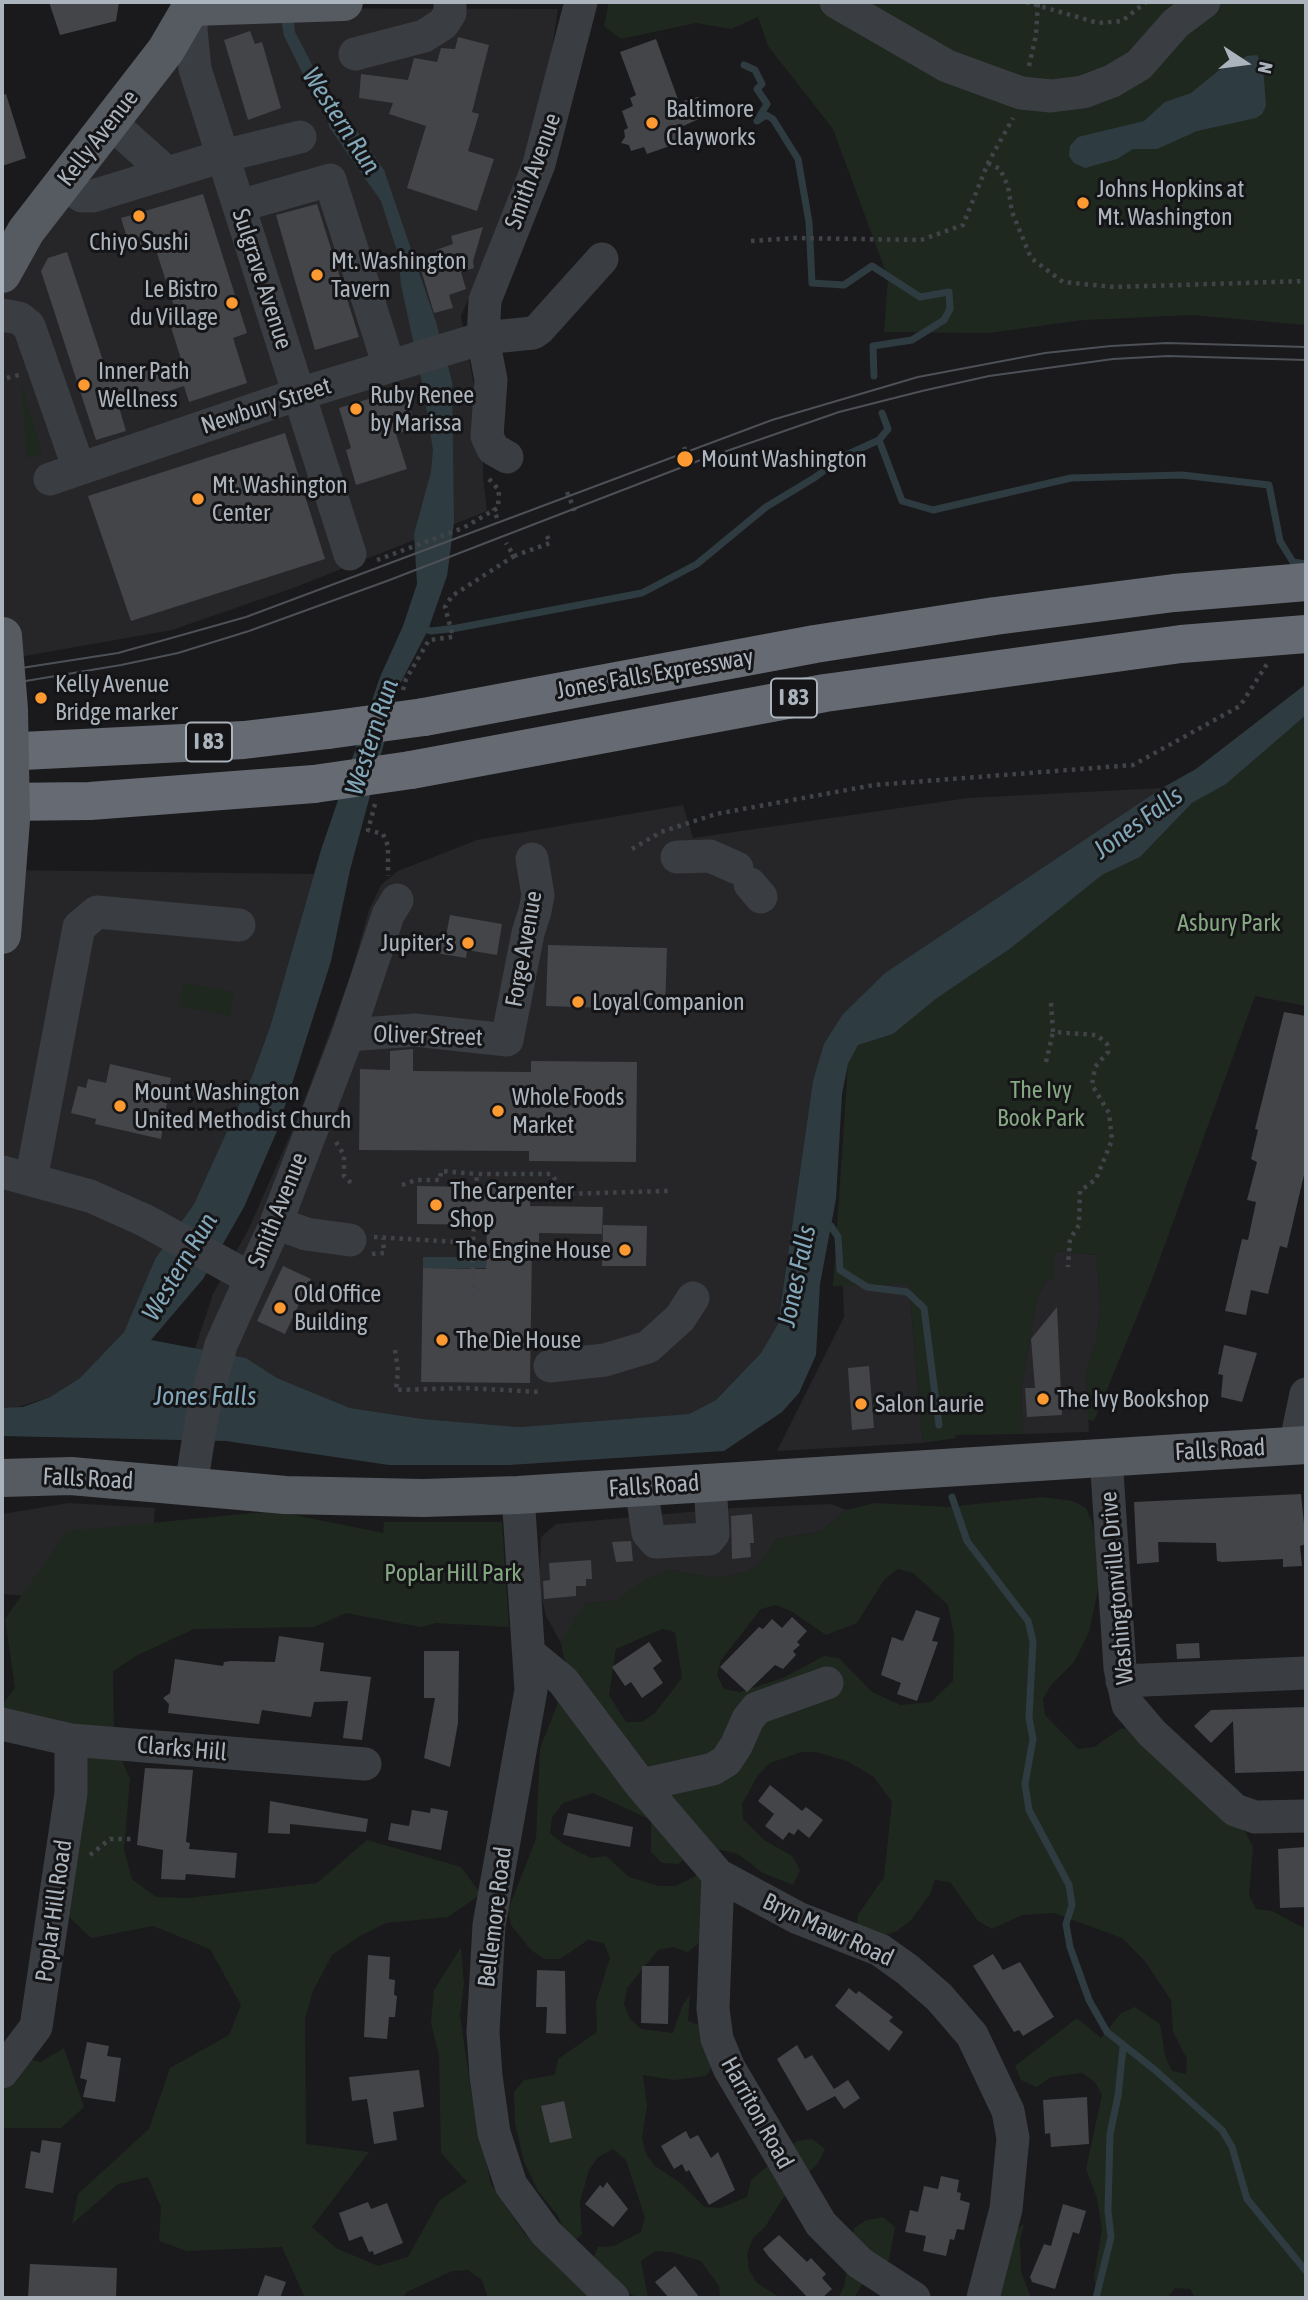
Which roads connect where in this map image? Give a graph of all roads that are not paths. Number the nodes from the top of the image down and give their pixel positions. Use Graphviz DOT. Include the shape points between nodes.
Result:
graph roads {
  1 [pos="450,2"];
  2 [pos="581,2"];
  3 [pos="836,2"];
  4 [pos="1204,2"];
  5 [pos="192,3"];
  6 [pos="327,3"];
  7 [pos="355,54"];
  8 [pos="110,122"];
  9 [pos="300,137"];
  10 [pos="223,156"];
  11 [pos="167,173"];
  12 [pos="63,184"];
  13 [pos="239,205"];
  14 [pos="602,259"];
  15 [pos="2,274"];
  16 [pos="2,315"];
  17 [pos="483,338"];
  18 [pos="398,363"];
  19 [pos="299,394"];
  20 [pos="507,457"];
  21 [pos="350,554"];
  22 [pos="1306,582"];
  23 [pos="3,630"];
  24 [pos="1306,634"];
  25 [pos="2,752"];
  26 [pos="2,802"];
  27 [pos="677,857"];
  28 [pos="532,859"];
  29 [pos="749,883"];
  30 [pos="397,900"];
  31 [pos="239,925"];
  32 [pos="2,935"];
  33 [pos="348,1035"];
  34 [pos="507,1040"];
  35 [pos="16,1176"];
  36 [pos="276,1223"];
  37 [pos="350,1240"];
  38 [pos="236,1270"];
  39 [pos="693,1298"];
  40 [pos="550,1366"];
  41 [pos="1306,1394"];
  42 [pos="1300,1446"];
  43 [pos="1106,1457"];
  44 [pos="192,1471"];
  45 [pos="2,1478"];
  46 [pos="710,1482"];
  47 [pos="641,1487"];
  48 [pos="518,1495"];
  49 [pos="530,1654"];
  50 [pos="1306,1673"];
  51 [pos="1122,1681"];
  52 [pos="827,1683"];
  53 [pos="2,1724"];
  54 [pos="71,1740"];
  55 [pos="365,1764"];
  56 [pos="642,1785"];
  57 [pos="1306,1816"];
  58 [pos="718,1875"];
  59 [pos="2,2071"];
  60 [pos="613,2298"];
  61 [pos="914,2298"];
  62 [pos="983,2298"];
  1 -- 7 [label="street" via="443,24 424,36"];
  2 -- 17 [label="street, Smith Avenue" via="539,164 485,300"];
  3 -- 4 [label="street" via="947,66 1021,93 1062,95 1112,81 1139,65 1177,23"];
  5 -- 6 [label="main road" via="260,7"];
  5 -- 8 [label="main road, Kelly Avenue" via="166,50"];
  5 -- 10 [label="street, Sulgrave Avenue" via="195,69"];
  8 -- 11 [label="street"];
  8 -- 12 [label="main road, Kelly Avenue"];
  9 -- 10 [label="street"];
  10 -- 11 [label="street"];
  10 -- 13 [label="street, Sulgrave Avenue"];
  11 -- 12 [label="street" via="93,196 82,196"];
  12 -- 15 [label="main road, Kelly Avenue" via="26,231"];
  13 -- 18 [label="street" via="330,180"];
  13 -- 19 [label="street, Sulgrave Avenue"];
  14 -- 17 [label="street, Newbury Street" via="533,333"];
  16 -- 19 [label="street, Newbury Street" via="19,318 29,326 65,474"];
  17 -- 18 [label="street, Newbury Street"];
  17 -- 20 [label="street, Smith Avenue" via="491,380 486,436 493,449"];
  18 -- 19 [label="street, Newbury Street"];
  19 -- 21 [label="street, Sulgrave Avenue"];
  22 -- 25 [label="highway, Jones Falls Expressway / I 83, bridge" via="995,616 328,730 205,743"];
  23 -- 32 [label="main road, bridge" via="11,820"];
  24 -- 26 [label="highway, Jones Falls Expressway / I 83, bridge" via="1181,644 825,692 314,784 90,801"];
  27 -- 29 [label="street" via="710,856"];
  28 -- 34 [label="street, Forge Avenue" via="536,911"];
  30 -- 33 [label="street, Smith Avenue"];
  31 -- 35 [label="street" via="97,912 79,927"];
  33 -- 34 [label="street, Oliver Street" via="415,1030"];
  33 -- 36 [label="street, Smith Avenue"];
  35 -- 38 [label="street" via="90,1196"];
  36 -- 37 [label="street" via="306,1234"];
  36 -- 38 [label="street, Smith Avenue"];
  38 -- 44 [label="street, Smith Avenue" via="232,1316 211,1376"];
  39 -- 40 [label="street" via="680,1318 648,1347 605,1360"];
  41 -- 42 [label="street"];
  42 -- 43 [label="main road, Falls Road"];
  43 -- 46 [label="main road, Falls Road"];
  43 -- 51 [label="street, Washingtonville Drive"];
  44 -- 45 [label="main road, Falls Road"];
  44 -- 48 [label="main road, Falls Road" via="285,1495"];
  46 -- 47 [label="main road, Falls Road"];
  46 -- 47 [label="street" via="713,1534 696,1540 656,1542 648,1533"];
  47 -- 48 [label="main road, Falls Road"];
  48 -- 49 [label="street, Bellemore Road"];
  49 -- 56 [label="street, Bryn Mawr Road" via="563,1681"];
  49 -- 60 [label="street, Bellemore Road" via="528,1724 489,1925 483,2032 489,2105 502,2164 522,2202 546,2233"];
  50 -- 51 [label="street"];
  51 -- 57 [label="street, Washingtonville Drive" via="1128,1705 1137,1716 1234,1811 1255,1817"];
  52 -- 56 [label="street" via="757,1708 726,1761 713,1769"];
  53 -- 54 [label="street, Clarks Hill"];
  54 -- 55 [label="street, Clarks Hill"];
  54 -- 59 [label="street, Poplar Hill Road" via="71,1793 36,2027"];
  56 -- 58 [label="street, Bryn Mawr Road"];
  58 -- 61 [label="street, Harriton Road" via="713,2009 729,2068 821,2224 860,2263"];
  58 -- 62 [label="street, Bryn Mawr Road" via="798,1918 880,1950 939,1997 972,2035 1008,2112 1013,2138 1006,2209"];
}
